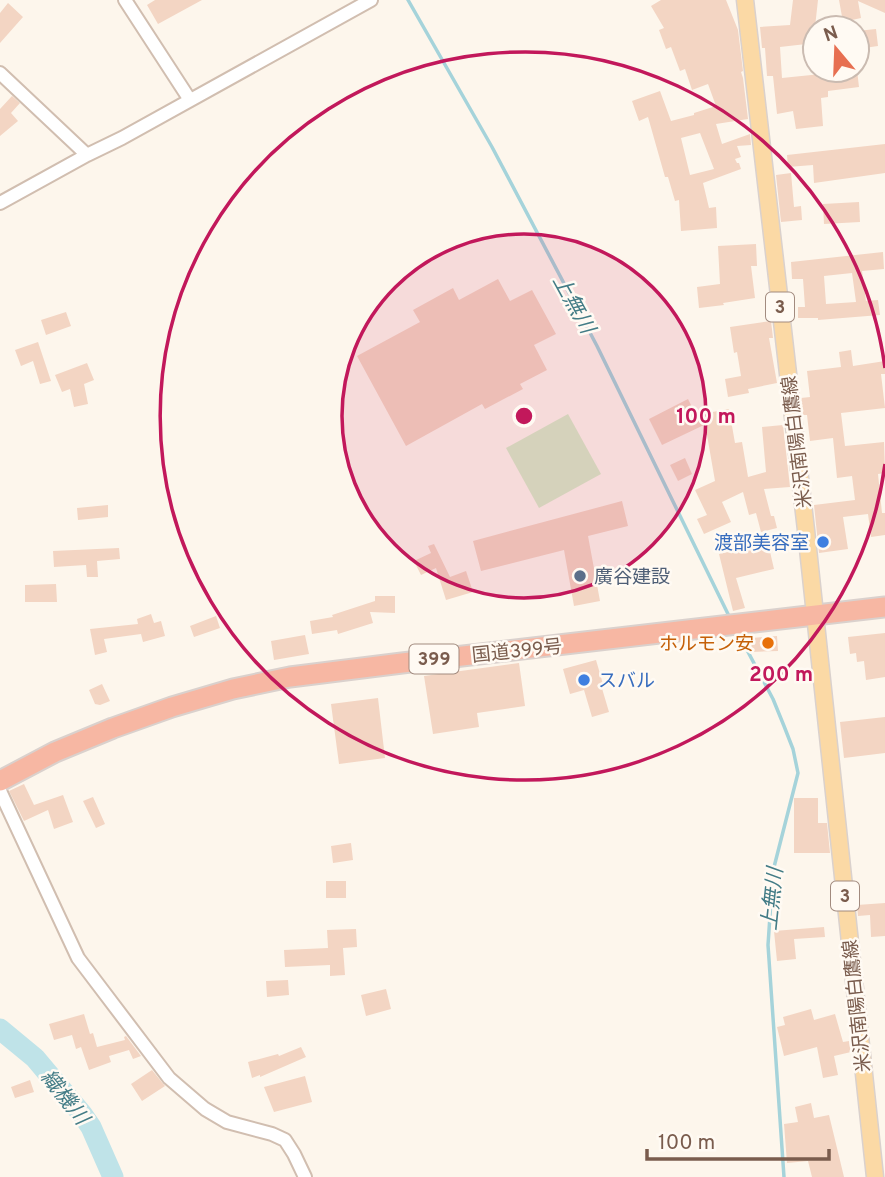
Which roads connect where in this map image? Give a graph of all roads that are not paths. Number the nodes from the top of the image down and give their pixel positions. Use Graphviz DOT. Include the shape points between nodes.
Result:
graph roads {
  1 [pos="125,0"];
  2 [pos="371,0"];
  3 [pos="745,0"];
  4 [pos="0,73"];
  5 [pos="190,100"];
  6 [pos="86,155"];
  7 [pos="0,203"];
  8 [pos="885,607"];
  9 [pos="815,614"];
  10 [pos="0,781"];
  11 [pos="0,792"];
  12 [pos="878,1176"];
  13 [pos="305,1177"];
  1 -- 5 [label="street"];
  2 -- 5 [label="street"];
  3 -- 9 [label="main road, 米沢南陽白鷹線 / 3"];
  4 -- 6 [label="street"];
  5 -- 6 [label="street"];
  6 -- 7 [label="street"];
  8 -- 9 [label="highway, 国道399号 / 399"];
  9 -- 10 [label="highway, 国道399号 / 399" via="290,677 172,707 55,752"];
  9 -- 12 [label="main road, 米沢南陽白鷹線 / 3"];
  11 -- 13 [label="street" via="78,958 169,1078 227,1122 285,1140"];
}
